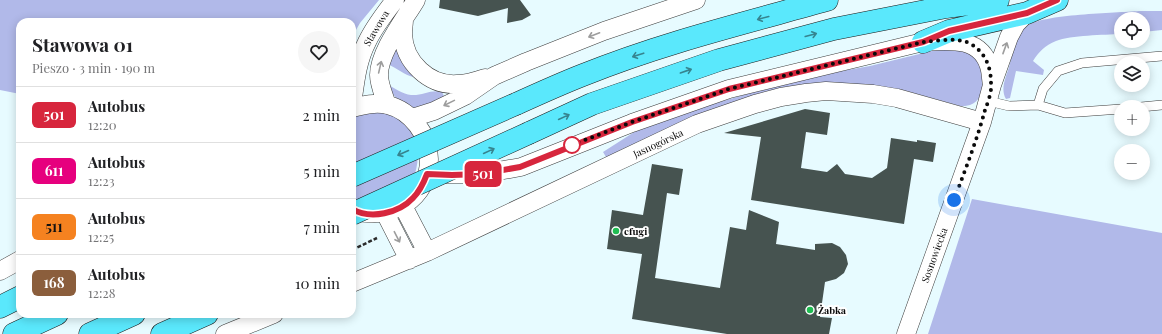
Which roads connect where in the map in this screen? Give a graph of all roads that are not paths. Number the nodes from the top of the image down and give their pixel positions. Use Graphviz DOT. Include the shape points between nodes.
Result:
graph roads {
  1 [pos="395,0"];
  2 [pos="416,0"];
  3 [pos="696,0"];
  4 [pos="828,0"];
  5 [pos="998,0"];
  6 [pos="1057,0"];
  7 [pos="1027,13"];
  8 [pos="404,19"];
  9 [pos="923,42"];
  10 [pos="1162,56"];
  11 [pos="494,76"];
  12 [pos="356,79"];
  13 [pos="990,93"];
  14 [pos="387,105"];
  15 [pos="1038,105"];
  16 [pos="1162,105"];
  17 [pos="356,106"];
  18 [pos="1150,106"];
  19 [pos="1114,110"];
  20 [pos="412,118"];
  21 [pos="982,122"];
  22 [pos="356,174"];
  23 [pos="427,174"];
  24 [pos="403,206"];
  25 [pos="356,211"];
  26 [pos="356,212"];
  27 [pos="385,213"];
  28 [pos="427,252"];
  29 [pos="409,260"];
  30 [pos="16,262"];
  31 [pos="0,271"];
  32 [pos="356,281"];
  33 [pos="16,300"];
  34 [pos="0,307"];
  35 [pos="48,318"];
  36 [pos="125,318"];
  37 [pos="198,318"];
  38 [pos="265,318"];
  39 [pos="234,332"];
  40 [pos="14,334"];
  41 [pos="90,334"];
  42 [pos="162,334"];
  43 [pos="906,334"];
  1 -- 12 [label="street, Stawowa" via="367,41"];
  2 -- 8 [label="street, Stawowa"];
  3 -- 11 [label="street, one-way" via="604,31"];
  4 -- 22 [label="main road, one-way, bridge" via="702,35 583,75"];
  25 -- 5 [label="main road, one-way, bridge" via="592,104 719,60 834,29 946,7"];
  6 -- 7 [label="main road"];
  7 -- 9 [label="main road" via="949,31"];
  13 -- 7 [label="street, Sosnowiecka, one-way" via="1009,37 1016,24"];
  8 -- 11 [label="street, Stawowa" via="405,45 412,61 424,74 441,82 457,84"];
  14 -- 8 [label="street, Stawowa, one-way" via="380,87 379,74 384,52"];
  9 -- 13 [label="street, Sosnowiecka" via="952,40 968,43 978,50 985,57 990,69"];
  9 -- 23 [label="street" via="729,89 632,122 520,167 481,174"];
  10 -- 15 [label="lane" via="1082,63 1058,71 1043,89"];
  11 -- 20 [label="street, one-way" via="465,96"];
  13 -- 15 [label="lane" via="1009,106"];
  13 -- 21 [label="street, Sosnowiecka"];
  14 -- 17 [label="street"];
  14 -- 20 [label="street" via="405,112"];
  15 -- 19 [label="lane" via="1065,114"];
  16 -- 18 [label="lane"];
  20 -- 23 [label="street" via="427,144"];
  21 -- 28 [label="street, Jasnogórska" via="897,98 873,94 826,91 781,97 697,124"];
  21 -- 43 [label="street, Sosnowiecka"];
  23 -- 24 [label="street" via="422,187"];
  24 -- 27 [label="street"];
  24 -- 28 [label="street"];
  26 -- 27 [label="street"];
  27 -- 29 [label="street, one-way"];
  28 -- 29 [label="street, Jasnogórska"];
  29 -- 32 [label="street, Jasnogórska"];
  30 -- 31 [label="street"];
  33 -- 34 [label="main road"];
  35 -- 40 [label="main road"];
  36 -- 41 [label="main road"];
  37 -- 42 [label="main road"];
  38 -- 39 [label="street"];
}
